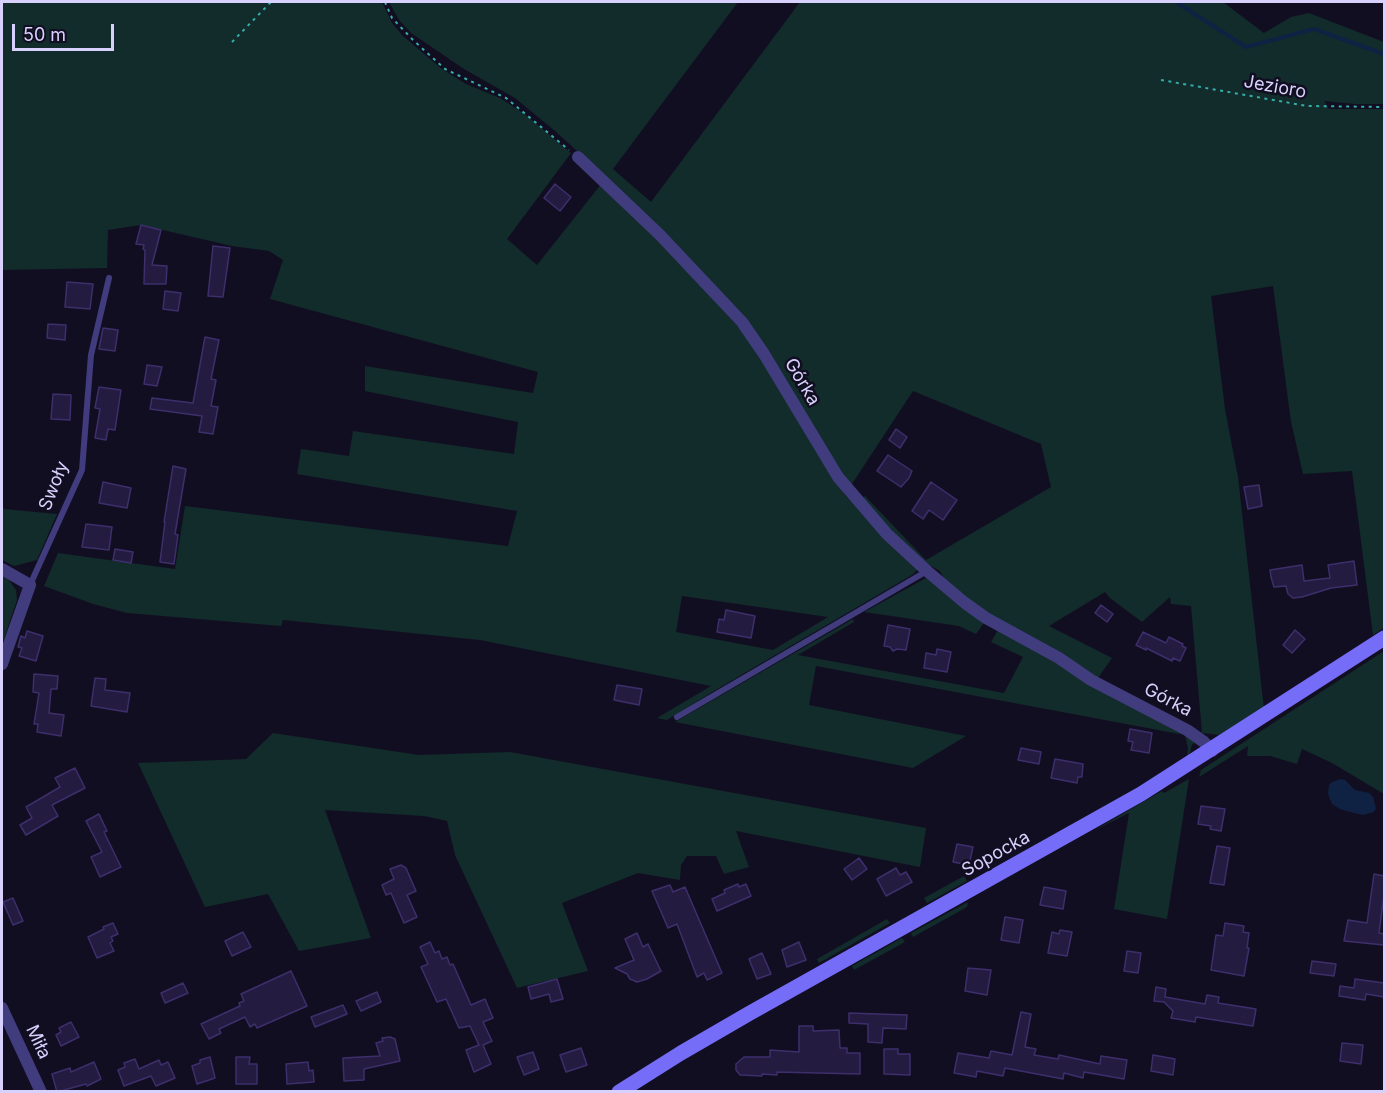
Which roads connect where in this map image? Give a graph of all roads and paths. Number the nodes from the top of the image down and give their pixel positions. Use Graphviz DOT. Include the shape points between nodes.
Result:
graph roads {
  1 [pos="271,2"];
  2 [pos="385,2"];
  3 [pos="231,42"];
  4 [pos="1161,80"];
  5 [pos="1384,107"];
  6 [pos="578,158"];
  7 [pos="109,278"];
  8 [pos="2,569"];
  9 [pos="927,571"];
  10 [pos="30,585"];
  11 [pos="1384,638"];
  12 [pos="2,664"];
  13 [pos="678,717"];
  14 [pos="1212,751"];
  15 [pos="2,1008"];
  16 [pos="41,1092"];
  17 [pos="619,1092"];
  1 -- 3 [label="path"];
  2 -- 6 [label="path" via="392,18 445,69 506,98"];
  4 -- 5 [label="path, Jezioro" via="1307,106"];
  6 -- 9 [label="street, Górka" via="660,235 742,322 838,477 887,534"];
  7 -- 10 [label="lane, Swoły" via="91,355 82,470"];
  8 -- 10 [label="street"];
  9 -- 13 [label="lane"];
  9 -- 14 [label="street, Górka" via="986,618 1091,680 1187,730"];
  10 -- 12 [label="street, Swoły"];
  11 -- 14 [label="street, Sopocka"];
  14 -- 17 [label="street, Sopocka"];
  15 -- 16 [label="street, Miła"];
}
